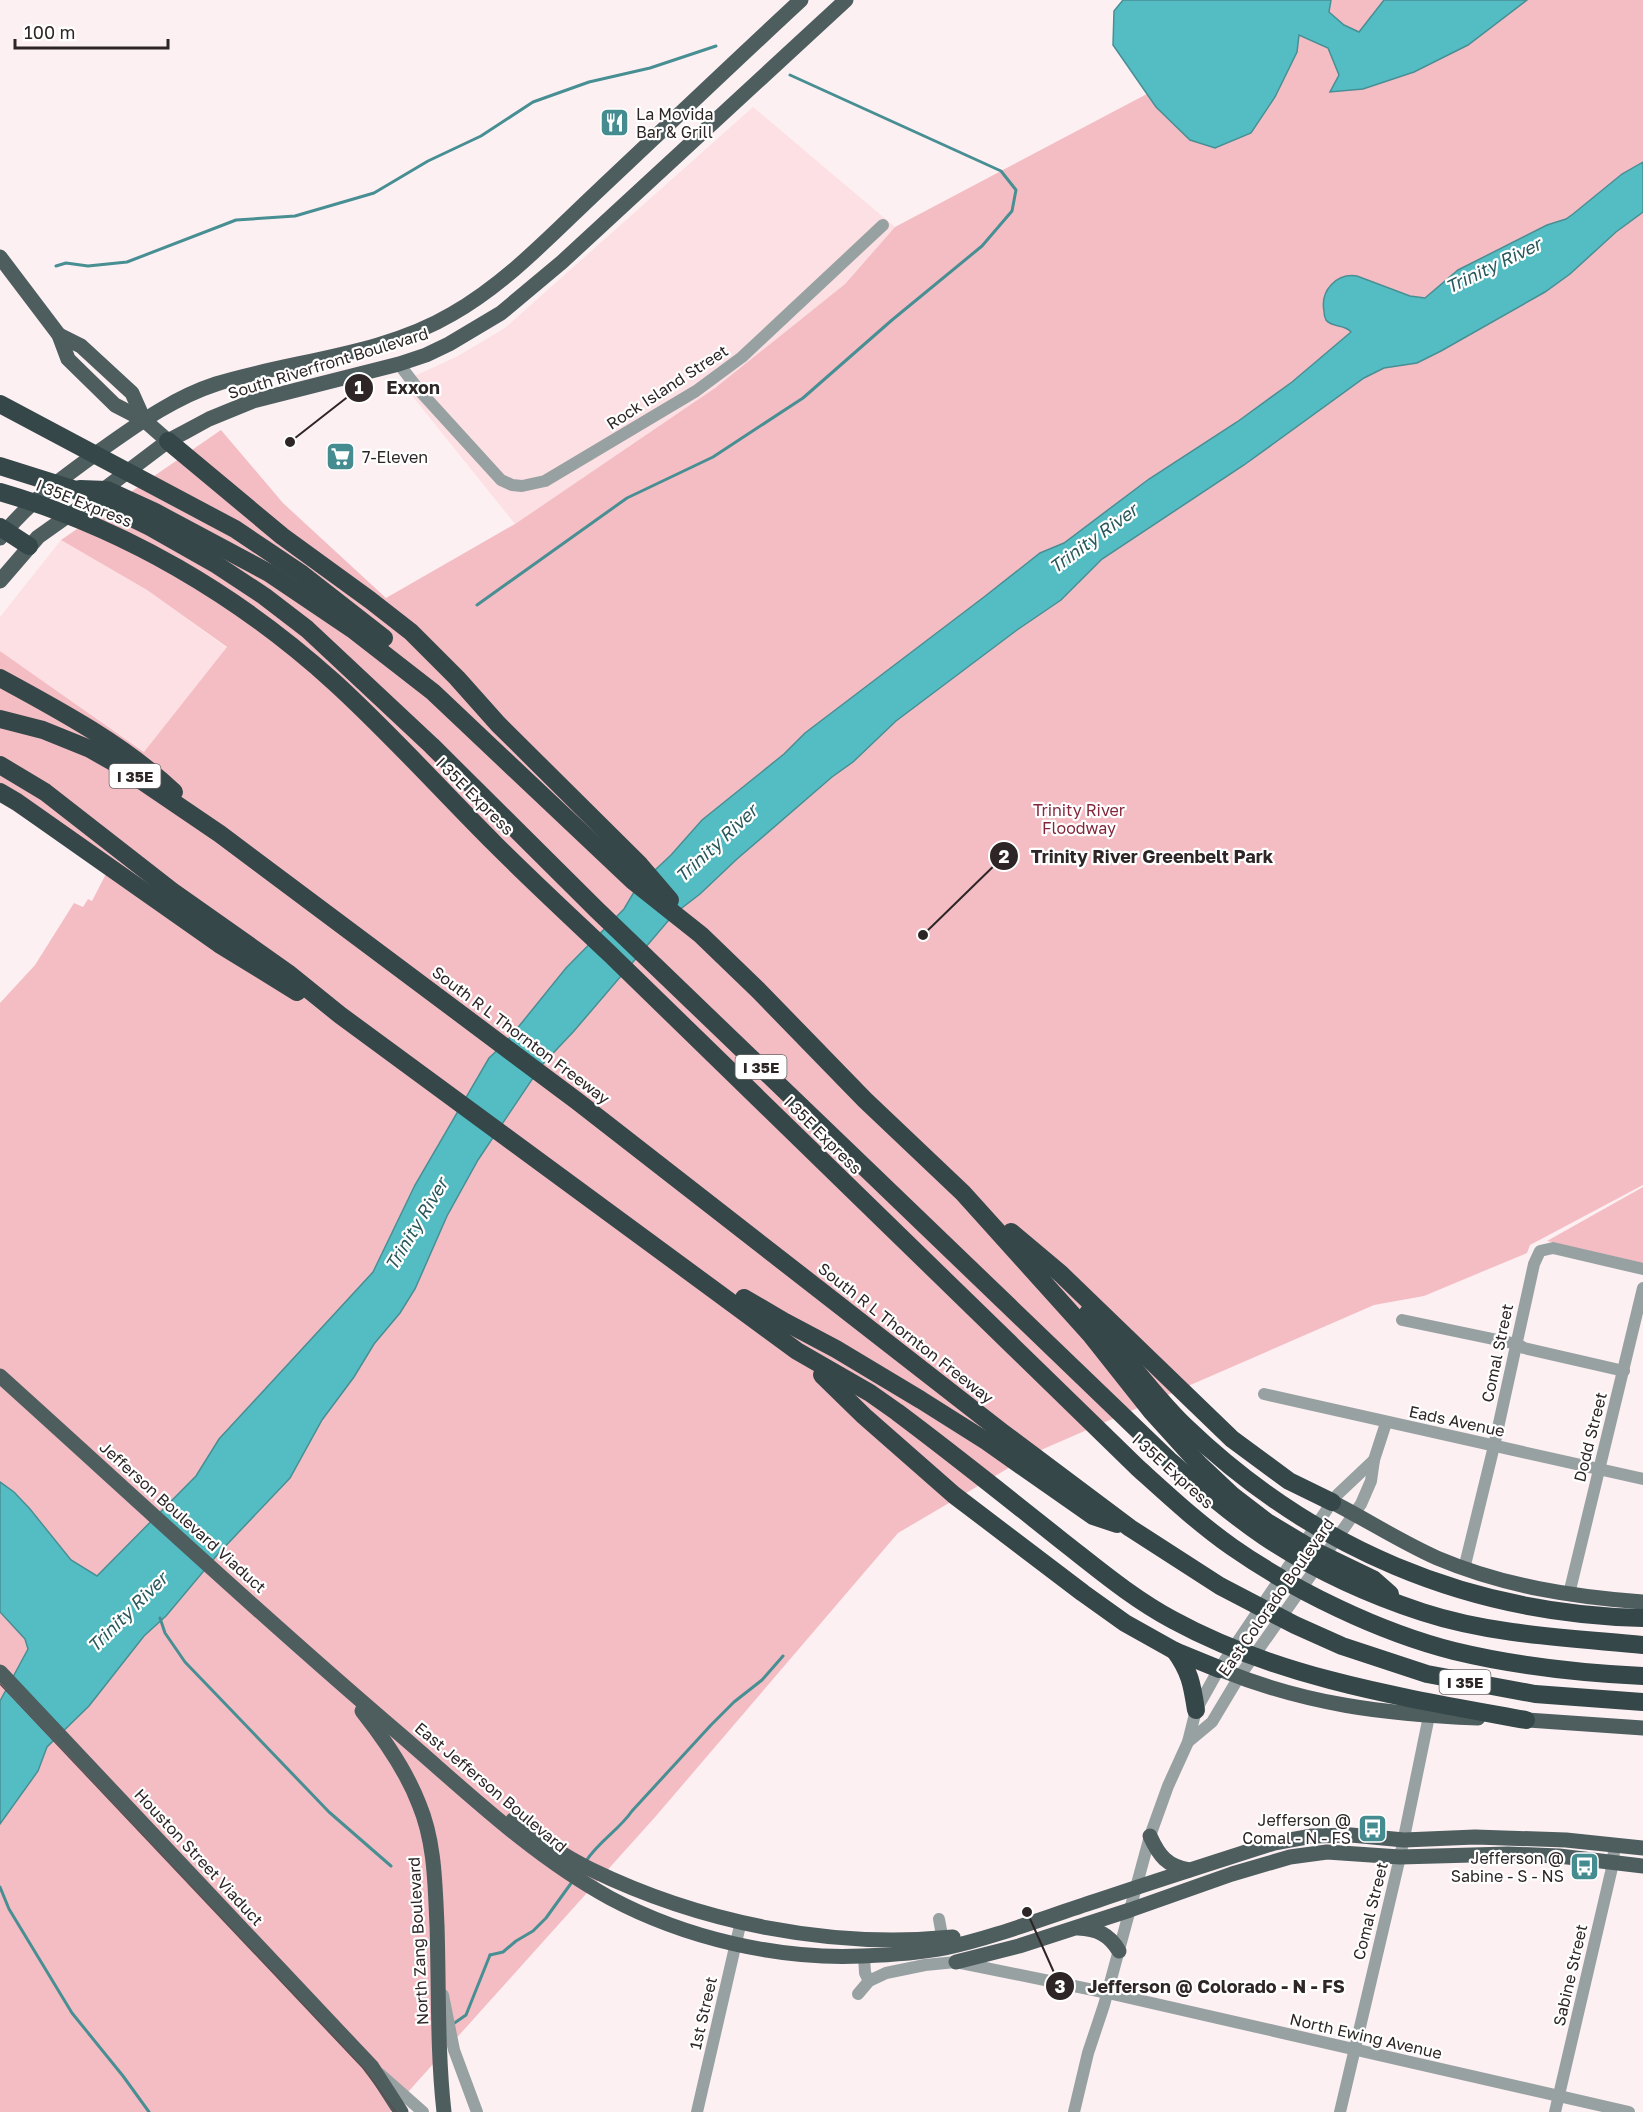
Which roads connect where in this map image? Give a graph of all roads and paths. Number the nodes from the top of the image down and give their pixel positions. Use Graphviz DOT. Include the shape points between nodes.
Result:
graph roads {
  1 [pos="801,0"];
  2 [pos="846,0"];
  3 [pos="683,111"];
  4 [pos="703,131"];
  5 [pos="883,225"];
  6 [pos="0,257"];
  7 [pos="389,342"];
  8 [pos="399,364"];
  9 [pos="272,370"];
  10 [pos="277,394"];
  11 [pos="0,404"];
  12 [pos="144,420"];
  13 [pos="168,441"];
  14 [pos="0,466"];
  15 [pos="0,492"];
  16 [pos="153,520"];
  17 [pos="2,532"];
  18 [pos="29,546"];
  19 [pos="0,581"];
  20 [pos="356,624"];
  21 [pos="0,678"];
  22 [pos="0,719"];
  23 [pos="0,765"];
  24 [pos="0,778"];
  25 [pos="0,792"];
  26 [pos="45,792"];
  27 [pos="220,834"];
  28 [pos="700,935"];
  29 [pos="340,1015"];
  30 [pos="551,1170"];
  31 [pos="963,1193"];
  32 [pos="1023,1242"];
  33 [pos="1643,1269"];
  34 [pos="1643,1288"];
  35 [pos="1402,1320"];
  36 [pos="1517,1344"];
  37 [pos="797,1351"];
  38 [pos="1624,1371"];
  39 [pos="0,1376"];
  40 [pos="1264,1394"];
  41 [pos="1386,1423"];
  42 [pos="1494,1446"];
  43 [pos="1374,1460"];
  44 [pos="1599,1468"];
  45 [pos="1643,1479"];
  46 [pos="1332,1502"];
  47 [pos="1088,1504"];
  48 [pos="1354,1514"];
  49 [pos="1332,1568"];
  50 [pos="1464,1569"];
  51 [pos="1569,1594"];
  52 [pos="1643,1602"];
  53 [pos="1643,1618"];
  54 [pos="1643,1645"];
  55 [pos="1174,1651"];
  56 [pos="1219,1669"];
  57 [pos="0,1672"];
  58 [pos="1643,1676"];
  59 [pos="1239,1677"];
  60 [pos="342,1685"];
  61 [pos="1643,1702"];
  62 [pos="1196,1710"];
  63 [pos="1429,1716"];
  64 [pos="1526,1720"];
  65 [pos="1643,1728"];
  66 [pos="1188,1742"];
  67 [pos="458,1784"];
  68 [pos="1150,1836"];
  69 [pos="1404,1840"];
  70 [pos="1615,1845"];
  71 [pos="1643,1848"];
  72 [pos="1400,1857"];
  73 [pos="1613,1862"];
  74 [pos="1643,1866"];
  75 [pos="1189,1870"];
  76 [pos="1135,1887"];
  77 [pos="1130,1910"];
  78 [pos="939,1919"];
  79 [pos="741,1921"];
  80 [pos="1075,1928"];
  81 [pos="943,1943"];
  82 [pos="1119,1951"];
  83 [pos="864,1956"];
  84 [pos="956,1962"];
  85 [pos="438,1968"];
  86 [pos="869,1981"];
  87 [pos="1108,1993"];
  88 [pos="858,1994"];
  89 [pos="1354,2050"];
  90 [pos="372,2067"];
  91 [pos="1558,2096"];
  92 [pos="401,2112"];
  93 [pos="423,2112"];
  94 [pos="444,2112"];
  95 [pos="477,2112"];
  96 [pos="697,2112"];
  97 [pos="1074,2112"];
  98 [pos="1340,2112"];
  99 [pos="1555,2112"];
  100 [pos="1629,2112"];
  1 -- 3 [label="main road, South Riverfront Boulevard"];
  2 -- 4 [label="main road, South Riverfront Boulevard"];
  3 -- 4 [label="main road"];
  3 -- 7 [label="main road, South Riverfront Boulevard" via="495,287 448,316"];
  4 -- 8 [label="main road, South Riverfront Boulevard" via="501,313 448,344"];
  5 -- 8 [label="street, Rock Island Street" via="749,351 696,392 545,481 522,486 501,480"];
  6 -- 12 [label="main road" via="59,335 68,359 115,405"];
  7 -- 8 [label="main road"];
  7 -- 9 [label="main road, South Riverfront Boulevard"];
  8 -- 10 [label="main road, South Riverfront Boulevard"];
  9 -- 10 [label="main road"];
  9 -- 12 [label="main road, South Riverfront Boulevard" via="188,395"];
  10 -- 13 [label="main road, South Riverfront Boulevard" via="224,412"];
  11 -- 20 [label="highway" via="235,529 302,574"];
  12 -- 13 [label="main road"];
  12 -- 17 [label="main road, South Riverfront Boulevard" via="56,482"];
  13 -- 18 [label="main road, South Riverfront Boulevard"];
  13 -- 28 [label="highway" via="245,507 411,632 639,865"];
  14 -- 16 [label="highway, I 35E"];
  15 -- 58 [label="highway, I 35E Express" via="46,506 140,547 255,618 309,660 1138,1468 1232,1547 1314,1595 1413,1639 1534,1666"];
  16 -- 20 [label="highway" via="269,573"];
  16 -- 49 [label="highway, I 35E" via="264,596 355,673 1168,1460 1267,1538"];
  17 -- 18 [label="highway"];
  18 -- 19 [label="main road, South Riverfront Boulevard"];
  20 -- 28 [label="highway" via="434,680 506,750 553,805 633,881"];
  21 -- 27 [label="highway" via="150,769"];
  22 -- 27 [label="highway, I 35E" via="44,730 90,749"];
  23 -- 26 [label="highway"];
  24 -- 26 [label="highway"];
  25 -- 29 [label="highway" via="219,944 279,983"];
  26 -- 29 [label="highway"];
  27 -- 47 [label="highway, South R L Thornton Freeway / I 35E" via="577,1101"];
  28 -- 31 [label="highway"];
  29 -- 30 [label="highway"];
  30 -- 37 [label="highway"];
  30 -- 47 [label="highway" via="625,1209 757,1307 900,1387"];
  31 -- 32 [label="highway"];
  31 -- 49 [label="highway" via="1090,1334 1199,1464 1233,1496"];
  32 -- 46 [label="highway" via="1232,1439 1290,1481"];
  32 -- 53 [label="highway" via="1185,1425 1259,1489 1347,1544 1419,1576 1513,1604 1565,1613"];
  33 -- 36 [label="street, Comal Street" via="1553,1248 1540,1251"];
  34 -- 38 [label="street, Dodd Street"];
  35 -- 36 [label="street"];
  36 -- 38 [label="street"];
  36 -- 42 [label="street, Comal Street"];
  37 -- 55 [label="highway" via="954,1495 1125,1623"];
  37 -- 64 [label="highway" via="897,1412 1128,1593 1171,1619 1241,1653 1276,1665 1398,1695"];
  38 -- 44 [label="street, Dodd Street"];
  39 -- 60 [label="main road, Jefferson Boulevard Viaduct"];
  40 -- 41 [label="street, Eads Avenue"];
  41 -- 42 [label="street, Eads Avenue"];
  41 -- 43 [label="street, East Colorado Boulevard"];
  42 -- 44 [label="street, Eads Avenue"];
  42 -- 50 [label="street, Comal Street"];
  43 -- 46 [label="street, East Colorado Boulevard"];
  43 -- 48 [label="street, East Colorado Boulevard" via="1365,1498"];
  44 -- 45 [label="street, Eads Avenue"];
  44 -- 51 [label="street, Dodd Street"];
  46 -- 48 [label="main road"];
  46 -- 56 [label="street, East Colorado Boulevard"];
  47 -- 61 [label="highway, South R L Thornton Freeway / I 35E" via="1220,1586 1352,1650 1427,1674 1535,1694"];
  48 -- 50 [label="main road"];
  48 -- 59 [label="street, East Colorado Boulevard"];
  49 -- 54 [label="highway" via="1372,1579 1402,1605 1422,1612 1547,1636"];
  50 -- 51 [label="main road" via="1509,1583"];
  51 -- 52 [label="main road"];
  55 -- 56 [label="highway"];
  55 -- 62 [label="highway" via="1191,1679"];
  56 -- 59 [label="main road"];
  56 -- 62 [label="street, East Colorado Boulevard"];
  57 -- 90 [label="main road, Houston Street Viaduct"];
  59 -- 63 [label="main road" via="1319,1701"];
  59 -- 66 [label="street, East Colorado Boulevard" via="1212,1722"];
  60 -- 67 [label="main road, East Jefferson Boulevard"];
  60 -- 85 [label="main road, North Zang Boulevard" via="384,1738 420,1806 434,1873"];
  62 -- 66 [label="street, East Colorado Boulevard"];
  63 -- 64 [label="main road"];
  63 -- 69 [label="street, Comal Street"];
  64 -- 65 [label="main road"];
  66 -- 68 [label="street, East Colorado Boulevard"];
  67 -- 79 [label="main road" via="589,1868 683,1906"];
  67 -- 83 [label="main road, East Jefferson Boulevard" via="529,1845 574,1877 657,1919 727,1942 789,1953"];
  68 -- 75 [label="main road" via="1168,1863"];
  68 -- 76 [label="street, East Colorado Boulevard"];
  69 -- 70 [label="main road" via="1526,1837"];
  69 -- 72 [label="street, Comal Street"];
  69 -- 75 [label="main road" via="1312,1836 1274,1843"];
  70 -- 71 [label="main road"];
  70 -- 73 [label="street, Sabine Street"];
  72 -- 73 [label="main road" via="1508,1854"];
  72 -- 77 [label="main road" via="1327,1852 1290,1857"];
  72 -- 89 [label="street, Comal Street"];
  73 -- 74 [label="main road"];
  73 -- 91 [label="street, Sabine Street"];
  75 -- 76 [label="main road"];
  76 -- 77 [label="street, East Colorado Boulevard"];
  76 -- 81 [label="main road" via="1001,1933"];
  77 -- 80 [label="main road"];
  77 -- 82 [label="street, East Colorado Boulevard"];
  78 -- 81 [label="street"];
  79 -- 81 [label="main road" via="826,1937"];
  79 -- 96 [label="street, 1st Street"];
  80 -- 82 [label="main road" via="1104,1934"];
  80 -- 84 [label="main road"];
  81 -- 83 [label="main road, East Jefferson Boulevard"];
  81 -- 84 [label="street"];
  82 -- 87 [label="street, East Colorado Boulevard"];
  83 -- 86 [label="street"];
  84 -- 86 [label="street, North Ewing Avenue" via="896,1971"];
  84 -- 87 [label="street, North Ewing Avenue"];
  85 -- 94 [label="main road, North Zang Boulevard"];
  85 -- 95 [label="street" via="454,2050"];
  86 -- 88 [label="street, North Ewing Avenue"];
  87 -- 89 [label="street, North Ewing Avenue"];
  87 -- 97 [label="street, East Colorado Boulevard"];
  89 -- 91 [label="street, North Ewing Avenue"];
  89 -- 98 [label="street, Comal Street"];
  90 -- 92 [label="main road"];
  90 -- 93 [label="street"];
  91 -- 99 [label="street, Sabine Street"];
  91 -- 100 [label="street, North Ewing Avenue"];
}
